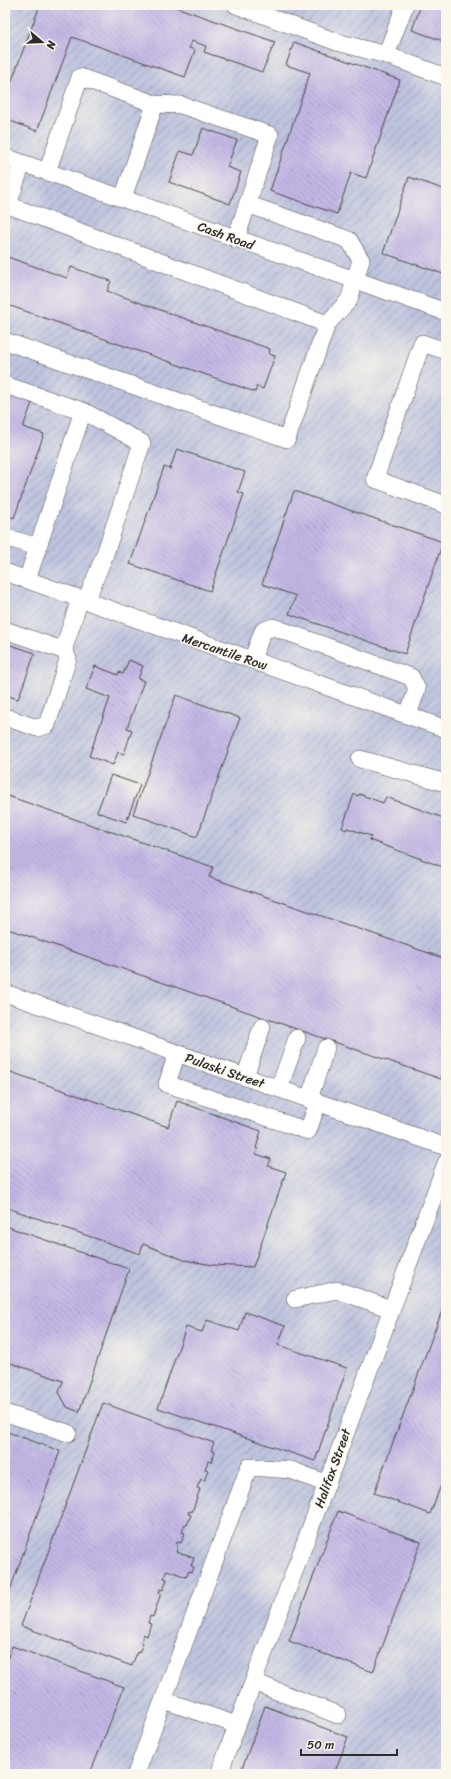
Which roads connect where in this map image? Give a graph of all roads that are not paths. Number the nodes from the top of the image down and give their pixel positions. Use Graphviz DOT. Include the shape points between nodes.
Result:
graph roads {
  1 [pos="236,5"];
  2 [pos="406,5"];
  3 [pos="386,55"];
  4 [pos="446,77"];
  5 [pos="155,104"];
  6 [pos="5,158"];
  7 [pos="22,163"];
  8 [pos="47,172"];
  9 [pos="123,198"];
  10 [pos="247,204"];
  11 [pos="236,239"];
  12 [pos="355,280"];
  13 [pos="446,312"];
  14 [pos="328,324"];
  15 [pos="5,340"];
  16 [pos="446,351"];
  17 [pos="5,385"];
  18 [pos="83,411"];
  19 [pos="446,505"];
  20 [pos="5,537"];
  21 [pos="38,548"];
  22 [pos="5,572"];
  23 [pos="27,580"];
  24 [pos="83,600"];
  25 [pos="5,630"];
  26 [pos="63,650"];
  27 [pos="252,660"];
  28 [pos="408,715"];
  29 [pos="6,719"];
  30 [pos="446,728"];
  31 [pos="360,759"];
  32 [pos="446,783"];
  33 [pos="5,993"];
  34 [pos="262,1027"];
  35 [pos="297,1038"];
  36 [pos="326,1048"];
  37 [pos="177,1053"];
  38 [pos="245,1077"];
  39 [pos="279,1088"];
  40 [pos="313,1100"];
  41 [pos="446,1147"];
  42 [pos="446,1163"];
  43 [pos="295,1299"];
  44 [pos="391,1309"];
  45 [pos="5,1413"];
  46 [pos="68,1434"];
  47 [pos="327,1484"];
  48 [pos="254,1682"];
  49 [pos="163,1700"];
  50 [pos="338,1715"];
  51 [pos="237,1725"];
  52 [pos="136,1774"];
  53 [pos="218,1774"];
  1 -- 3 [label="street" via="337,42"];
  2 -- 3 [label="street"];
  3 -- 4 [label="street"];
  5 -- 8 [label="street" via="80,77"];
  5 -- 9 [label="street"];
  5 -- 10 [label="street" via="181,105 270,136"];
  6 -- 7 [label="street, Cash Road"];
  7 -- 8 [label="street, Cash Road"];
  7 -- 14 [label="street" via="8,205"];
  8 -- 9 [label="street, Cash Road"];
  9 -- 11 [label="street, Cash Road"];
  10 -- 11 [label="street"];
  10 -- 12 [label="street" via="349,240 361,260"];
  11 -- 12 [label="street, Cash Road"];
  12 -- 13 [label="street, Cash Road"];
  12 -- 14 [label="street" via="349,300"];
  14 -- 15 [label="street" via="287,439"];
  16 -- 19 [label="street" via="422,343 375,479"];
  17 -- 18 [label="street"];
  18 -- 21 [label="street"];
  18 -- 24 [label="street" via="142,443 105,554"];
  20 -- 21 [label="street"];
  21 -- 23 [label="street"];
  22 -- 23 [label="street, Mercantile Row"];
  23 -- 24 [label="street, Mercantile Row"];
  24 -- 26 [label="street"];
  24 -- 27 [label="street, Mercantile Row"];
  25 -- 26 [label="street"];
  26 -- 29 [label="street" via="68,659 47,725 37,728"];
  27 -- 28 [label="street, Mercantile Row"];
  27 -- 28 [label="street" via="263,631 273,628 412,677 416,689"];
  28 -- 30 [label="street, Mercantile Row"];
  31 -- 32 [label="street"];
  33 -- 37 [label="street, Pulaski Street"];
  34 -- 38 [label="street"];
  35 -- 39 [label="street"];
  36 -- 40 [label="street"];
  37 -- 38 [label="street, Pulaski Street"];
  37 -- 40 [label="street" via="167,1084 308,1131"];
  38 -- 39 [label="street, Pulaski Street"];
  39 -- 40 [label="street, Pulaski Street"];
  40 -- 41 [label="street, Pulaski Street"];
  42 -- 44 [label="street, Halifax Street"];
  43 -- 44 [label="street" via="337,1290"];
  44 -- 47 [label="street, Halifax Street"];
  45 -- 46 [label="street"];
  47 -- 48 [label="street, Halifax Street"];
  47 -- 49 [label="street" via="291,1470 249,1467"];
  48 -- 50 [label="street"];
  48 -- 51 [label="street, Halifax Street"];
  49 -- 51 [label="street"];
  49 -- 52 [label="street"];
  51 -- 53 [label="street, Halifax Street"];
}
